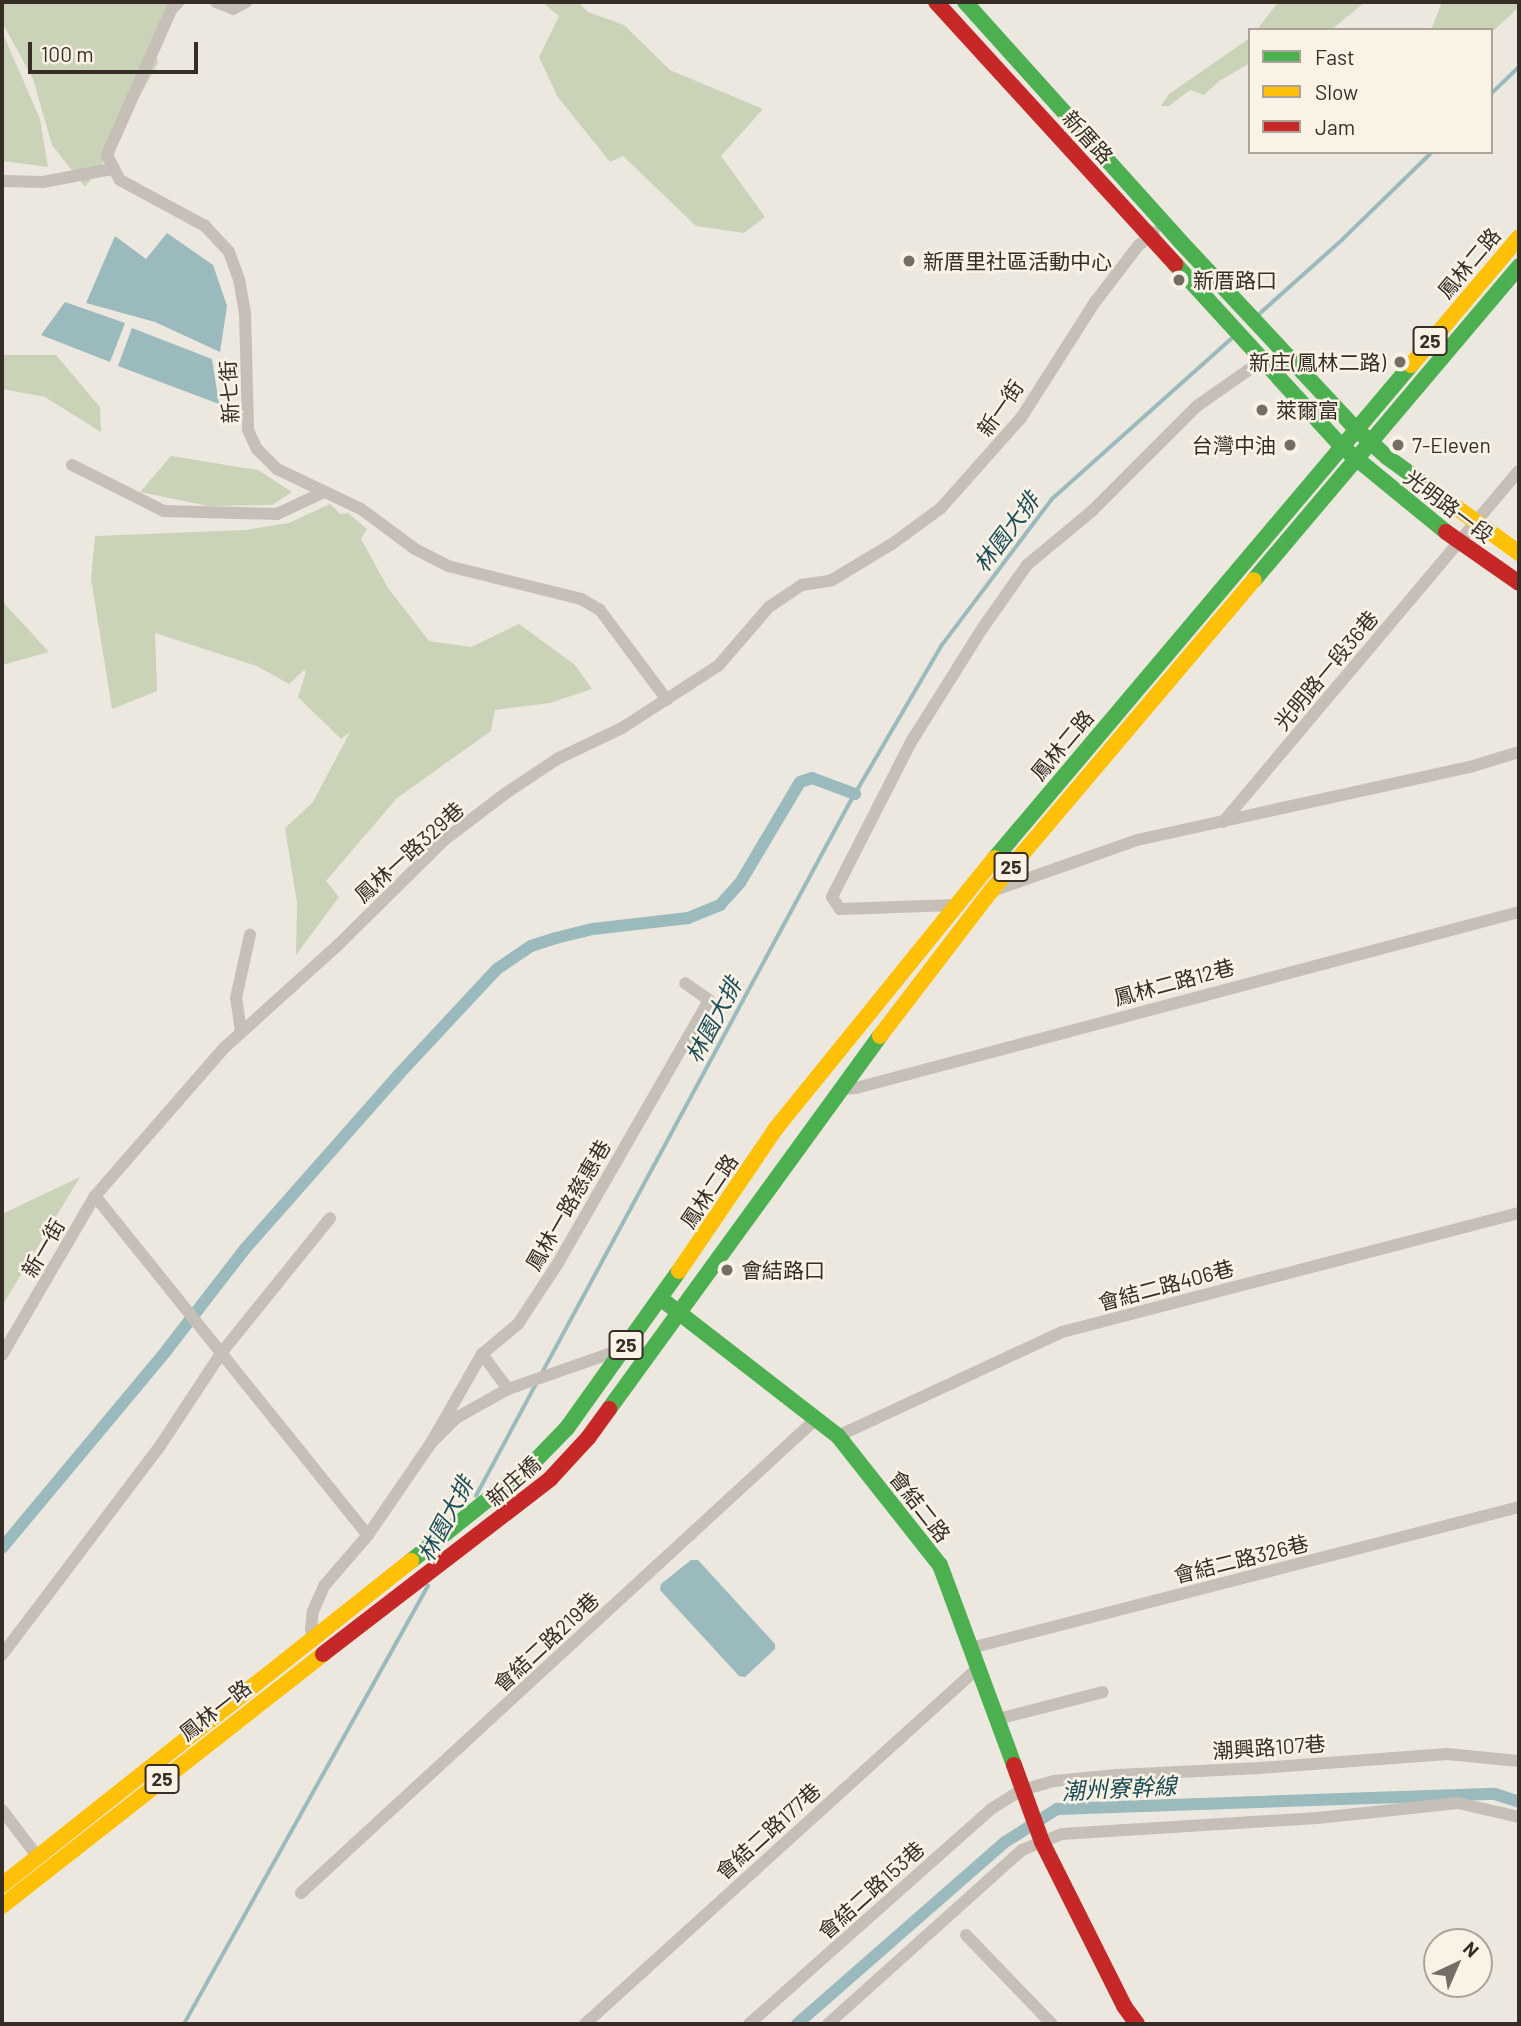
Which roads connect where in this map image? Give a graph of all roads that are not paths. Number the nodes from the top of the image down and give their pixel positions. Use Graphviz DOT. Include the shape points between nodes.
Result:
graph roads {
  1 [pos="178,2"];
  2 [pos="216,2"];
  3 [pos="246,2"];
  4 [pos="936,2"];
  5 [pos="965,2"];
  6 [pos="112,169"];
  7 [pos="2,181"];
  8 [pos="1165,223"];
  9 [pos="1149,236"];
  10 [pos="1519,236"];
  11 [pos="1519,266"];
  12 [pos="1262,357"];
  13 [pos="1356,429"];
  14 [pos="1370,443"];
  15 [pos="1341,446"];
  16 [pos="1356,459"];
  17 [pos="72,466"];
  18 [pos="1519,471"];
  19 [pos="324,492"];
  20 [pos="1474,523"];
  21 [pos="1458,542"];
  22 [pos="1519,553"];
  23 [pos="832,580"];
  24 [pos="1519,583"];
  25 [pos="667,700"];
  26 [pos="1519,752"];
  27 [pos="1223,822"];
  28 [pos="991,891"];
  29 [pos="955,905"];
  30 [pos="1519,912"];
  31 [pos="250,935"];
  32 [pos="685,983"];
  33 [pos="241,1032"];
  34 [pos="839,1089"];
  35 [pos="95,1196"];
  36 [pos="1519,1213"];
  37 [pos="330,1218"];
  38 [pos="660,1298"];
  39 [pos="680,1314"];
  40 [pos="623,1349"];
  41 [pos="222,1352"];
  42 [pos="482,1354"];
  43 [pos="2,1355"];
  44 [pos="508,1389"];
  45 [pos="817,1418"];
  46 [pos="838,1436"];
  47 [pos="431,1443"];
  48 [pos="1519,1507"];
  49 [pos="368,1535"];
  50 [pos="314,1639"];
  51 [pos="971,1648"];
  52 [pos="324,1653"];
  53 [pos="2,1655"];
  54 [pos="979,1667"];
  55 [pos="1103,1692"];
  56 [pos="998,1718"];
  57 [pos="1519,1761"];
  58 [pos="1024,1793"];
  59 [pos="2,1810"];
  60 [pos="1519,1817"];
  61 [pos="1041,1840"];
  62 [pos="37,1856"];
  63 [pos="2,1885"];
  64 [pos="301,1893"];
  65 [pos="2,1906"];
  66 [pos="966,1935"];
  67 [pos="585,2024"];
  68 [pos="749,2024"];
  69 [pos="828,2024"];
  70 [pos="1052,2024"];
  71 [pos="1136,2024"];
  1 -- 6 [label="street" via="111,143 107,155"];
  2 -- 3 [label="street" via="233,9"];
  4 -- 9 [label="main road, 新厝路"];
  5 -- 8 [label="main road, 新厝路"];
  6 -- 7 [label="street" via="43,182"];
  6 -- 19 [label="street, 新七街" via="120,180 205,226 229,251 245,312 248,430 257,449 277,469"];
  8 -- 9 [label="street, 新一街"];
  8 -- 13 [label="main road, 新厝路"];
  9 -- 12 [label="main road, 新厝路"];
  9 -- 23 [label="street, 新一街" via="1096,302 1021,418 988,458 941,508"];
  10 -- 13 [label="main road, 鳳林二路 / 25"];
  11 -- 14 [label="main road, 鳳林二路 / 25"];
  12 -- 15 [label="main road"];
  12 -- 29 [label="street" via="1197,406 1092,511 1027,565 911,742 832,897 840,909"];
  13 -- 14 [label="main road"];
  13 -- 15 [label="main road, 鳳林二路 / 25"];
  14 -- 16 [label="main road, 鳳林二路 / 25"];
  14 -- 20 [label="main road, 光明路一段"];
  15 -- 16 [label="main road"];
  15 -- 29 [label="main road, 鳳林二路 / 25"];
  16 -- 21 [label="main road, 光明路一段"];
  16 -- 28 [label="main road, 鳳林二路 / 25"];
  17 -- 19 [label="street" via="164,511 276,514"];
  18 -- 20 [label="street, 光明路一段36巷"];
  19 -- 25 [label="street, 新七街" via="361,509 415,549 447,566 581,600 600,610"];
  20 -- 21 [label="street, 光明路一段36巷"];
  20 -- 22 [label="main road, 光明路一段"];
  21 -- 24 [label="main road, 光明路一段"];
  21 -- 27 [label="street, 光明路一段36巷"];
  23 -- 25 [label="street, 鳳林一路329巷" via="802,585 769,607 718,666"];
  25 -- 33 [label="street, 鳳林一路329巷" via="557,759 443,841"];
  26 -- 27 [label="street"];
  27 -- 28 [label="street" via="1137,841"];
  28 -- 34 [label="main road, 鳳林二路 / 25"];
  29 -- 38 [label="main road, 鳳林二路 / 25" via="777,1127"];
  30 -- 34 [label="street, 鳳林二路12巷"];
  31 -- 33 [label="street" via="236,999"];
  32 -- 42 [label="street, 鳳林一路慈惠巷" via="709,1000 558,1263 518,1324"];
  33 -- 35 [label="street, 鳳林一路329巷"];
  34 -- 39 [label="main road, 鳳林二路 / 25"];
  35 -- 41 [label="street"];
  35 -- 43 [label="street, 新一街"];
  36 -- 46 [label="street, 會結二路406巷" via="1062,1332"];
  37 -- 41 [label="street"];
  38 -- 39 [label="main road, 會結二路"];
  38 -- 40 [label="main road, 25"];
  39 -- 45 [label="main road, 會結二路"];
  39 -- 52 [label="main road, 新庄橋 / 25" via="588,1438 531,1495"];
  40 -- 44 [label="street"];
  40 -- 50 [label="main road, 新庄橋 / 25" via="567,1428 532,1464"];
  41 -- 49 [label="street"];
  41 -- 53 [label="street" via="158,1449"];
  42 -- 44 [label="street"];
  42 -- 47 [label="street, 鳳林一路慈惠巷"];
  44 -- 47 [label="street" via="456,1418"];
  45 -- 46 [label="main road, 會結二路"];
  45 -- 64 [label="street, 會結二路219巷"];
  46 -- 51 [label="main road, 會結二路" via="940,1565"];
  47 -- 49 [label="street"];
  48 -- 51 [label="street, 會結二路326巷"];
  49 -- 50 [label="street" via="324,1586 313,1611"];
  50 -- 62 [label="main road, 鳳林一路 / 25"];
  51 -- 54 [label="main road, 會結二路"];
  52 -- 65 [label="main road, 鳳林一路 / 25"];
  54 -- 56 [label="main road, 會結二路"];
  54 -- 67 [label="street, 會結二路177巷"];
  55 -- 56 [label="street"];
  56 -- 58 [label="main road, 會結二路"];
  57 -- 58 [label="street, 潮興路107巷" via="1447,1754 1117,1774 1064,1780"];
  58 -- 61 [label="main road, 會結二路"];
  58 -- 68 [label="street, 會結二路153巷" via="991,1809"];
  59 -- 62 [label="street"];
  60 -- 61 [label="street" via="1458,1803 1318,1818 1082,1831"];
  61 -- 69 [label="street" via="1022,1850"];
  61 -- 71 [label="main road"];
  62 -- 63 [label="main road, 鳳林一路 / 25"];
  66 -- 70 [label="street"];
}
